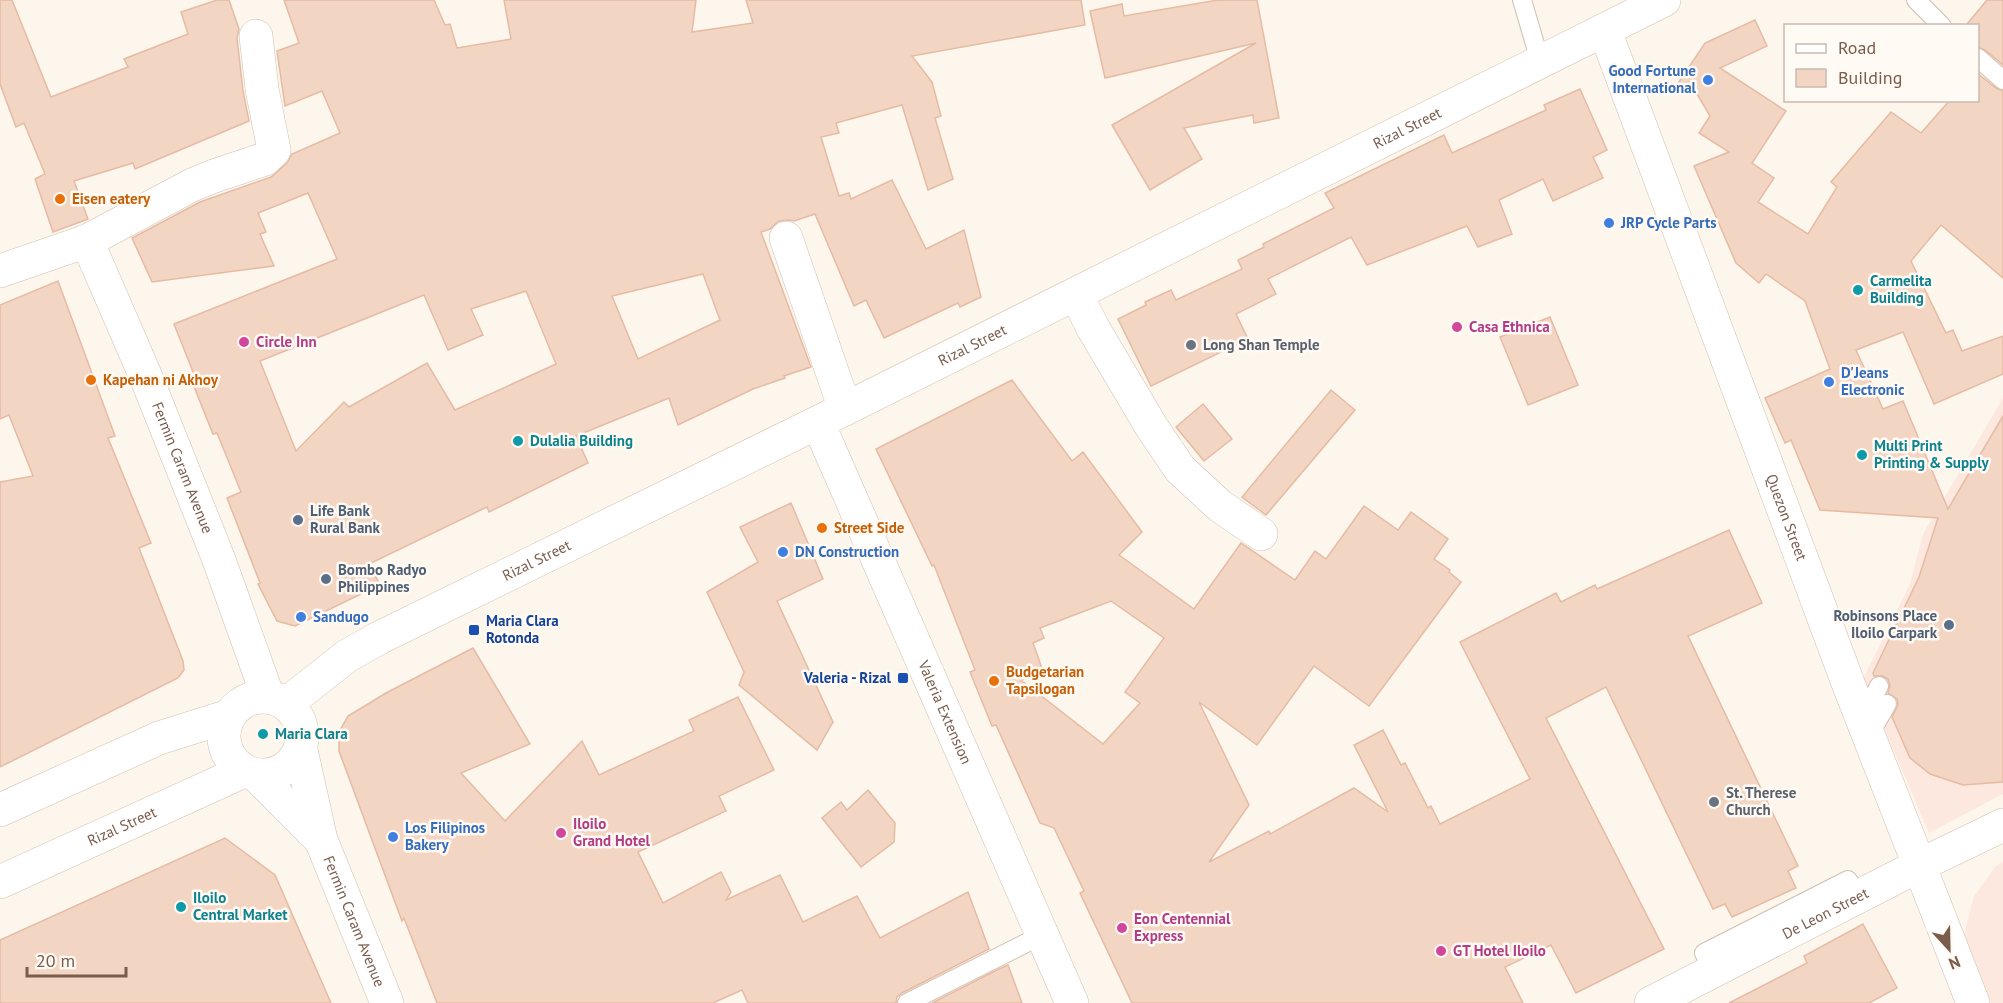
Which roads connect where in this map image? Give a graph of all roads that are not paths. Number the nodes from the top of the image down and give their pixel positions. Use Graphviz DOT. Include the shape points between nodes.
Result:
graph roads {
  1 [pos="1522,0"];
  2 [pos="1664,0"];
  3 [pos="1916,0"];
  4 [pos="1940,24"];
  5 [pos="1605,31"];
  6 [pos="256,36"];
  7 [pos="1979,60"];
  8 [pos="1540,61"];
  9 [pos="2003,80"];
  10 [pos="786,238"];
  11 [pos="87,241"];
  12 [pos="0,271"];
  13 [pos="1076,294"];
  14 [pos="832,416"];
  15 [pos="1261,534"];
  16 [pos="1879,686"];
  17 [pos="277,700"];
  18 [pos="229,716"];
  19 [pos="1873,720"];
  20 [pos="301,750"];
  21 [pos="250,773"];
  22 [pos="0,810"];
  23 [pos="2003,825"];
  24 [pos="321,840"];
  25 [pos="1920,865"];
  26 [pos="0,882"];
  27 [pos="1042,935"];
  28 [pos="387,1003"];
  29 [pos="907,1003"];
  30 [pos="1072,1003"];
  31 [pos="1651,1003"];
  32 [pos="1973,1003"];
  1 -- 8 [label="lane"];
  2 -- 5 [label="street, Rizal Street"];
  3 -- 4 [label="lane"];
  5 -- 8 [label="street, Rizal Street"];
  5 -- 19 [label="street, Quezon Street"];
  6 -- 11 [label="street" via="274,150 271,155 192,185"];
  7 -- 9 [label="lane"];
  8 -- 13 [label="street, Rizal Street"];
  10 -- 14 [label="street, Valeria Extension"];
  11 -- 12 [label="street"];
  11 -- 17 [label="street, Fermin Caram Avenue"];
  13 -- 14 [label="street, Rizal Street"];
  13 -- 15 [label="street" via="1180,469 1220,506"];
  14 -- 17 [label="street, Rizal Street" via="379,638"];
  14 -- 27 [label="street, Valeria Extension"];
  16 -- 19 [label="lane"];
  17 -- 18 [label="street" via="248,700"];
  17 -- 20 [label="street" via="296,713 302,724"];
  18 -- 21 [label="street" via="224,735 228,755"];
  18 -- 22 [label="street" via="159,738"];
  19 -- 25 [label="street, Quezon Street"];
  20 -- 21 [label="street" via="288,768 267,776"];
  20 -- 24 [label="street, Fermin Caram Avenue"];
  21 -- 24 [label="street, Fermin Caram Avenue"];
  21 -- 26 [label="street, Rizal Street"];
  23 -- 25 [label="street, De Leon Street"];
  24 -- 28 [label="street, Fermin Caram Avenue"];
  25 -- 31 [label="street, De Leon Street"];
  25 -- 32 [label="street, Quezon Street"];
  27 -- 29 [label="lane"];
  27 -- 30 [label="street, Valeria Extension"];
}
